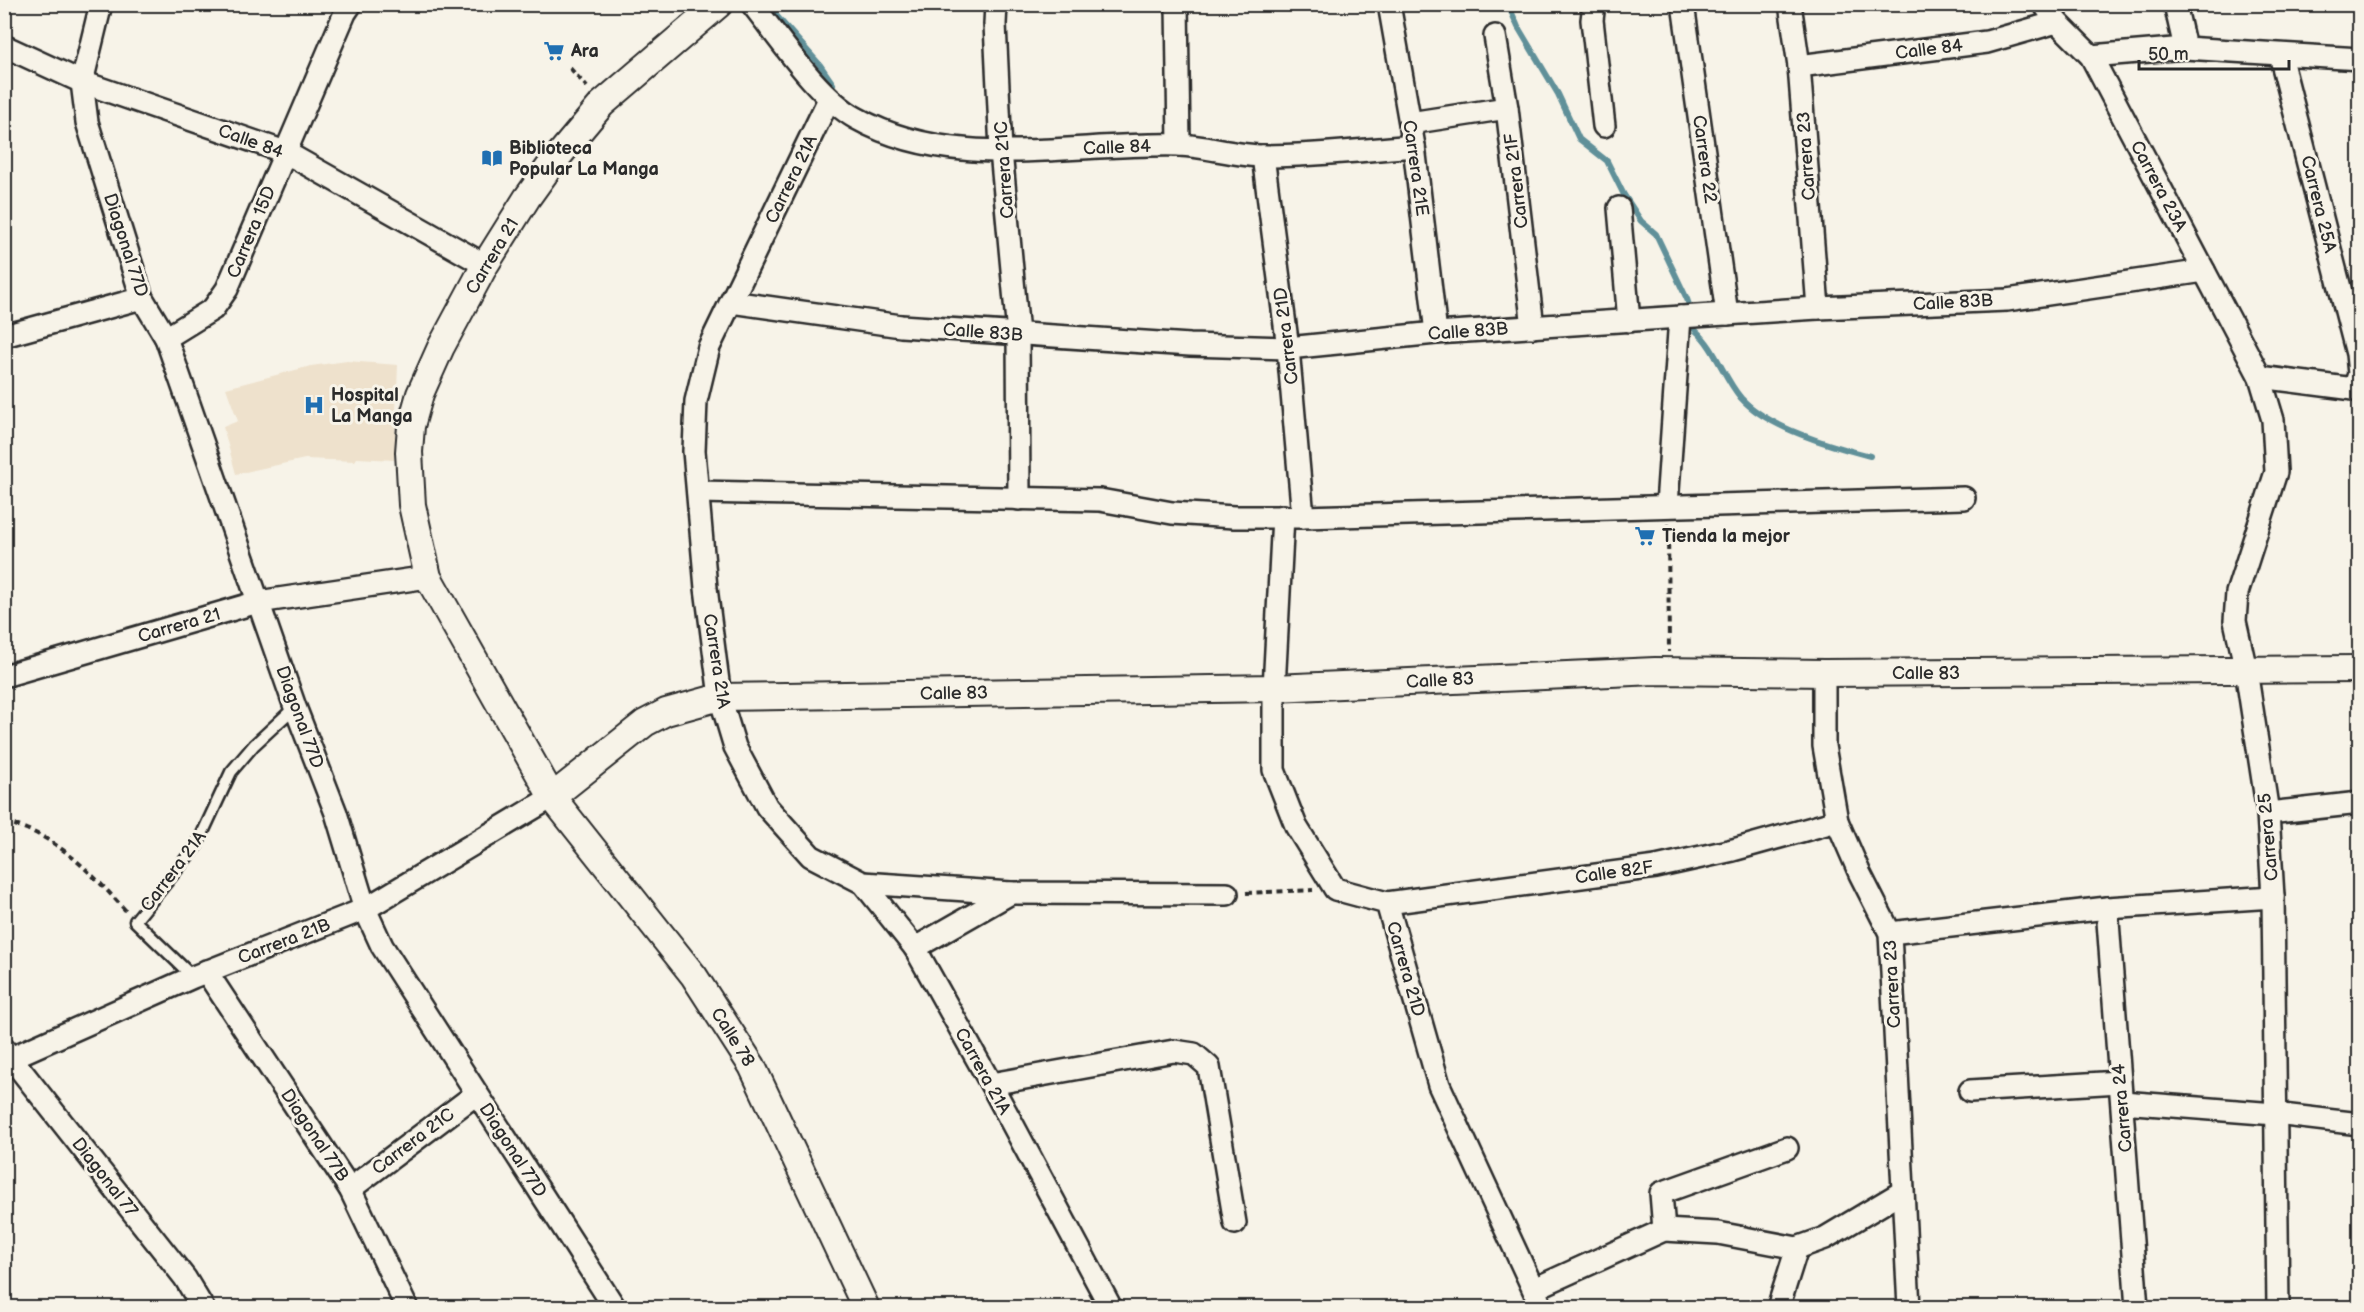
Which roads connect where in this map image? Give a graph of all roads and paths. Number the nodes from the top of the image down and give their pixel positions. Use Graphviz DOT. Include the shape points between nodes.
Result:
graph roads {
  1 [pos="100,4"];
  2 [pos="351,4"];
  3 [pos="719,4"];
  4 [pos="752,4"];
  5 [pos="996,4"];
  6 [pos="1177,4"];
  7 [pos="1389,4"];
  8 [pos="1594,4"];
  9 [pos="1683,4"];
  10 [pos="1790,4"];
  11 [pos="2044,4"];
  12 [pos="2175,4"];
  13 [pos="2057,22"];
  14 [pos="1495,36"];
  15 [pos="4,45"];
  16 [pos="2185,48"];
  17 [pos="2280,55"];
  18 [pos="2091,56"];
  19 [pos="2360,59"];
  20 [pos="1799,66"];
  21 [pos="82,81"];
  22 [pos="829,99"];
  23 [pos="1507,108"];
  24 [pos="1410,123"];
  25 [pos="1604,126"];
  26 [pos="1179,145"];
  27 [pos="1414,146"];
  28 [pos="1001,151"];
  29 [pos="285,152"];
  30 [pos="1263,156"];
  31 [pos="1619,208"];
  32 [pos="485,265"];
  33 [pos="2204,271"];
  34 [pos="142,298"];
  35 [pos="731,302"];
  36 [pos="1818,309"];
  37 [pos="1727,314"];
  38 [pos="1688,317"];
  39 [pos="1629,321"];
  40 [pos="1533,327"];
  41 [pos="1436,333"];
  42 [pos="1018,334"];
  43 [pos="4,336"];
  44 [pos="166,338"];
  45 [pos="1288,348"];
  46 [pos="2260,377"];
  47 [pos="2357,391"];
  48 [pos="698,492"];
  49 [pos="1964,498"];
  50 [pos="1019,499"];
  51 [pos="1667,505"];
  52 [pos="1293,517"];
  53 [pos="428,577"];
  54 [pos="258,602"];
  55 [pos="2360,669"];
  56 [pos="1670,670"];
  57 [pos="2246,670"];
  58 [pos="1824,674"];
  59 [pos="4,676"];
  60 [pos="1274,688"];
  61 [pos="720,697"];
  62 [pos="295,707"];
  63 [pos="552,797"];
  64 [pos="2360,803"];
  65 [pos="2268,813"];
  66 [pos="1837,821"];
  67 [pos="4,822"];
  68 [pos="863,883"];
  69 [pos="1335,889"];
  70 [pos="1011,893"];
  71 [pos="1227,894"];
  72 [pos="2273,897"];
  73 [pos="1387,903"];
  74 [pos="2107,908"];
  75 [pos="365,909"];
  76 [pos="135,921"];
  77 [pos="1890,933"];
  78 [pos="915,948"];
  79 [pos="200,974"];
  80 [pos="7,1056"];
  81 [pos="991,1084"];
  82 [pos="1970,1091"];
  83 [pos="2120,1092"];
  84 [pos="476,1094"];
  85 [pos="2276,1114"];
  86 [pos="2360,1124"];
  87 [pos="1787,1148"];
  88 [pos="350,1189"];
  89 [pos="1902,1192"];
  90 [pos="1235,1223"];
  91 [pos="1664,1230"];
  92 [pos="1797,1248"];
  93 [pos="1538,1298"];
  94 [pos="203,1308"];
  95 [pos="407,1308"];
  96 [pos="615,1308"];
  97 [pos="866,1308"];
  98 [pos="1111,1308"];
  99 [pos="1778,1308"];
  100 [pos="1909,1308"];
  101 [pos="2138,1308"];
  102 [pos="2278,1308"];
  1 -- 21 [label="street"];
  2 -- 29 [label="street, Carrera 15D"];
  3 -- 32 [label="street, Carrera 21" via="602,104 550,166"];
  4 -- 22 [label="street, Calle 84"];
  5 -- 28 [label="street, Carrera 21C"];
  6 -- 26 [label="street"];
  7 -- 24 [label="street, Carrera 21E"];
  8 -- 25 [label="street" via="1592,20"];
  9 -- 37 [label="street, Carrera 22"];
  10 -- 20 [label="street, Carrera 23"];
  11 -- 13 [label="street, Carrera 23A"];
  12 -- 16 [label="street"];
  13 -- 18 [label="street, Carrera 23A"];
  13 -- 20 [label="street, Calle 84" via="1987,42"];
  14 -- 23 [label="street, Carrera 21F"];
  15 -- 21 [label="street, Calle 84"];
  16 -- 17 [label="street"];
  16 -- 18 [label="street"];
  17 -- 19 [label="street"];
  17 -- 47 [label="street, Carrera 25A" via="2357,354"];
  18 -- 33 [label="street, Carrera 23A"];
  20 -- 36 [label="street, Carrera 23"];
  21 -- 29 [label="street, Calle 84"];
  21 -- 34 [label="street, Diagonal 77D" via="87,122"];
  22 -- 28 [label="street, Calle 84" via="856,118 925,145"];
  22 -- 35 [label="street, Carrera 21A"];
  23 -- 24 [label="street"];
  23 -- 40 [label="street, Carrera 21F"];
  24 -- 27 [label="street, Carrera 21E"];
  26 -- 28 [label="street, Calle 84"];
  26 -- 30 [label="street, Calle 84"];
  27 -- 30 [label="street, Calle 84"];
  27 -- 41 [label="street, Carrera 21E"];
  28 -- 42 [label="street, Carrera 21C"];
  29 -- 32 [label="street, Calle 84"];
  29 -- 44 [label="street, Carrera 15D" via="227,289 213,309"];
  30 -- 45 [label="street, Carrera 21D"];
  31 -- 39 [label="street"];
  32 -- 53 [label="street, Carrera 21" via="441,347 411,426 408,452 412,505"];
  33 -- 36 [label="street, Calle 83B" via="2007,300"];
  33 -- 46 [label="street, Carrera 23A"];
  34 -- 43 [label="street"];
  34 -- 44 [label="street, Diagonal 77D"];
  35 -- 42 [label="street, Calle 83B" via="901,326"];
  35 -- 48 [label="street, Carrera 21A" via="709,347 696,401 694,451"];
  36 -- 37 [label="street, Calle 83B"];
  37 -- 38 [label="street, Calle 83B"];
  38 -- 39 [label="street, Calle 83B"];
  38 -- 51 [label="street"];
  39 -- 40 [label="street, Calle 83B"];
  40 -- 41 [label="street, Calle 83B"];
  41 -- 45 [label="street, Calle 83B"];
  42 -- 45 [label="street, Calle 83B"];
  42 -- 50 [label="street, Carrera 21C"];
  44 -- 54 [label="street, Diagonal 77D"];
  45 -- 52 [label="street, Carrera 21D"];
  46 -- 47 [label="street"];
  46 -- 57 [label="street, Carrera 25" via="2273,420 2276,472 2237,593 2235,621"];
  48 -- 50 [label="street"];
  48 -- 61 [label="street, Carrera 21A"];
  49 -- 51 [label="street"];
  50 -- 52 [label="street" via="1100,500 1172,513"];
  51 -- 52 [label="street"];
  51 -- 56 [label="path"];
  52 -- 60 [label="street, Carrera 21D"];
  53 -- 54 [label="street, Carrera 21"];
  53 -- 63 [label="street, Carrera 21"];
  54 -- 59 [label="street, Carrera 21"];
  54 -- 62 [label="street, Diagonal 77D"];
  55 -- 57 [label="street, Calle 83"];
  56 -- 58 [label="street, Calle 83"];
  56 -- 60 [label="street, Calle 83"];
  57 -- 58 [label="street, Calle 83"];
  57 -- 65 [label="street, Carrera 25"];
  58 -- 66 [label="street, Carrera 23" via="1824,746"];
  60 -- 61 [label="street, Calle 83"];
  60 -- 69 [label="street, Carrera 21D" via="1274,770 1296,826"];
  61 -- 63 [label="street, Calle 83" via="666,712 645,723"];
  61 -- 68 [label="street, Carrera 21A" via="735,747 767,807 811,856"];
  62 -- 75 [label="street, Diagonal 77D" via="336,813"];
  62 -- 76 [label="lane, Carrera 21A" via="231,772 197,845"];
  63 -- 75 [label="street, Carrera 21B"];
  63 -- 97 [label="street, Calle 78" via="694,976 752,1066"];
  64 -- 65 [label="street"];
  65 -- 72 [label="street, Carrera 25"];
  66 -- 73 [label="street, Calle 82F" via="1656,867"];
  66 -- 77 [label="street, Carrera 23"];
  67 -- 76 [label="path" via="47,838 75,859"];
  68 -- 70 [label="street"];
  68 -- 78 [label="street, Carrera 21A"];
  69 -- 71 [label="path"];
  69 -- 73 [label="street, Carrera 21D"];
  70 -- 71 [label="street"];
  70 -- 78 [label="street"];
  72 -- 74 [label="street"];
  72 -- 85 [label="street, Carrera 25"];
  73 -- 93 [label="street, Carrera 21D" via="1439,1085"];
  74 -- 77 [label="street"];
  74 -- 83 [label="street, Carrera 24"];
  75 -- 79 [label="street, Carrera 21B"];
  75 -- 84 [label="street, Diagonal 77D" via="382,945"];
  76 -- 79 [label="lane, Diagonal 77B"];
  77 -- 89 [label="street, Carrera 23"];
  78 -- 81 [label="street, Carrera 21A"];
  79 -- 80 [label="street, Carrera 21B"];
  79 -- 88 [label="street, Diagonal 77B"];
  80 -- 94 [label="street, Diagonal 77" via="184,1278"];
  81 -- 90 [label="street" via="1174,1051 1194,1054 1209,1067"];
  81 -- 98 [label="street, Carrera 21A"];
  82 -- 83 [label="street"];
  83 -- 85 [label="street" via="2246,1113"];
  83 -- 101 [label="street, Carrera 24"];
  84 -- 88 [label="street, Carrera 21C"];
  84 -- 96 [label="street, Diagonal 77D"];
  85 -- 86 [label="street"];
  85 -- 102 [label="street, Carrera 25"];
  87 -- 91 [label="street" via="1661,1193"];
  88 -- 95 [label="street, Diagonal 77B"];
  89 -- 92 [label="street" via="1825,1238"];
  89 -- 100 [label="street, Carrera 23"];
  91 -- 92 [label="street" via="1718,1233"];
  91 -- 93 [label="street"];
  92 -- 99 [label="street"];
}
